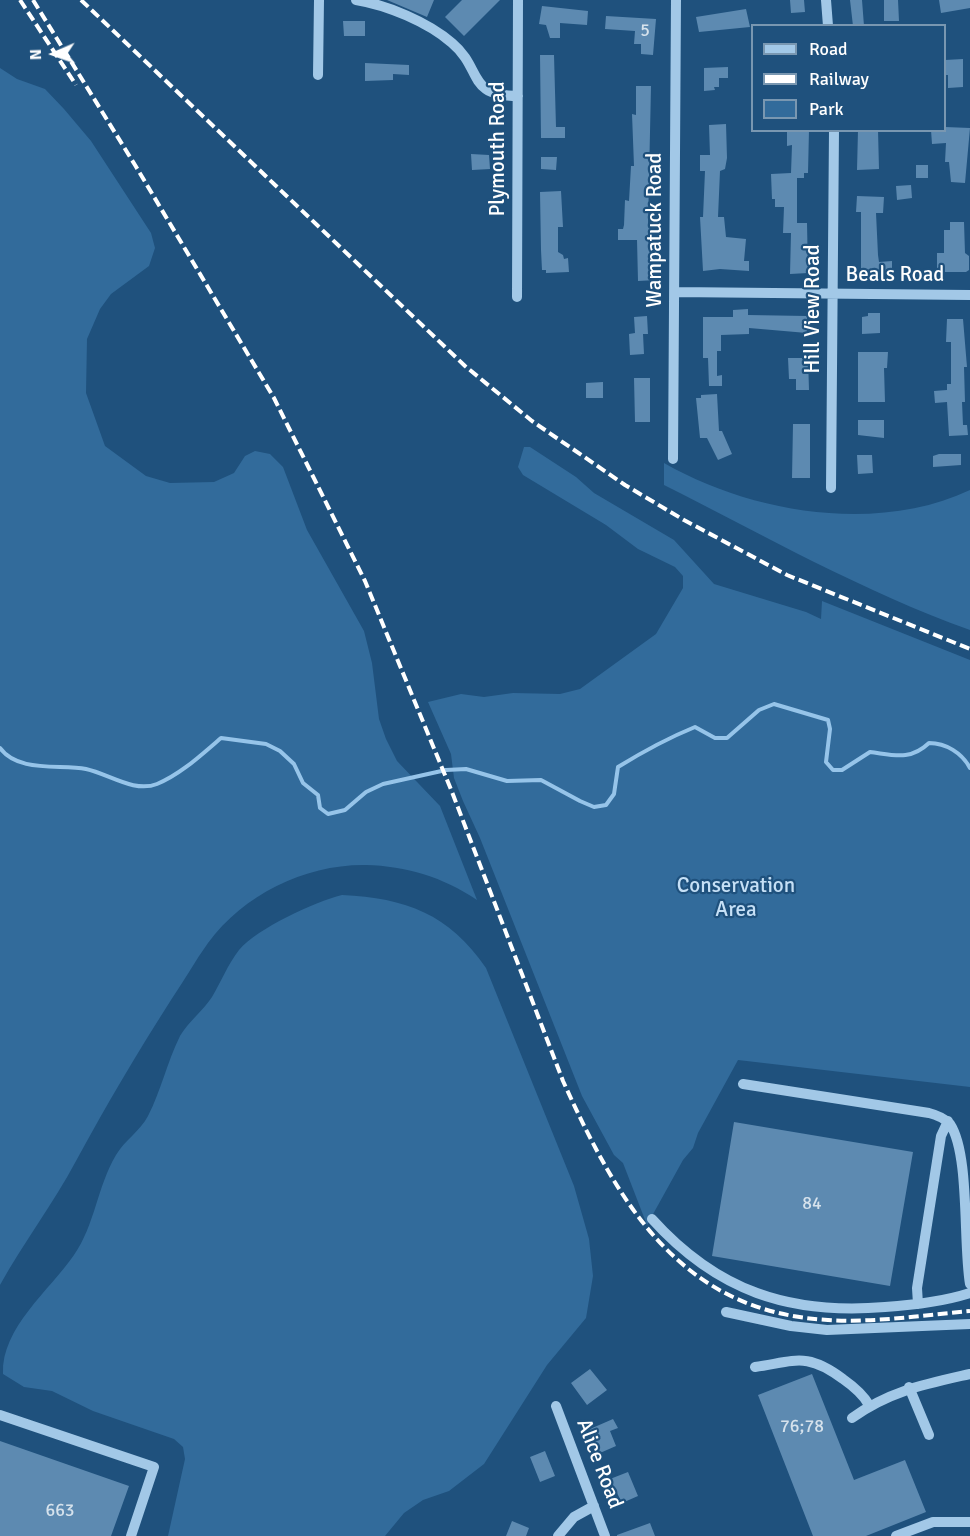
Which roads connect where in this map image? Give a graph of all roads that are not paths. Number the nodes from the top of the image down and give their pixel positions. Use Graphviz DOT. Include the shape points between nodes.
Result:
graph roads {
  1 [pos="319,0"];
  2 [pos="356,0"];
  3 [pos="518,0"];
  4 [pos="676,0"];
  5 [pos="826,0"];
  6 [pos="828,24"];
  7 [pos="318,75"];
  8 [pos="518,96"];
  9 [pos="834,132"];
  10 [pos="675,292"];
  11 [pos="833,294"];
  12 [pos="970,295"];
  13 [pos="517,297"];
  14 [pos="673,459"];
  15 [pos="831,488"];
  16 [pos="743,1084"];
  17 [pos="948,1121"];
  18 [pos="967,1164"];
  19 [pos="652,1219"];
  20 [pos="970,1284"];
  21 [pos="970,1293"];
  22 [pos="918,1304"];
  23 [pos="726,1312"];
  24 [pos="970,1324"];
  25 [pos="755,1367"];
  26 [pos="970,1374"];
  27 [pos="909,1388"];
  28 [pos="870,1405"];
  29 [pos="556,1406"];
  30 [pos="0,1415"];
  31 [pos="852,1418"];
  32 [pos="929,1435"];
  33 [pos="594,1506"];
  34 [pos="970,1522"];
  35 [pos="131,1536"];
  36 [pos="558,1536"];
  37 [pos="605,1536"];
  38 [pos="896,1536"];
  1 -- 7 [label="street"];
  2 -- 8 [label="street" via="377,5 436,32 458,49 486,91 495,96"];
  3 -- 8 [label="street, Plymouth Road"];
  4 -- 10 [label="street, Wampatuck Road"];
  5 -- 6 [label="street"];
  8 -- 13 [label="street, Plymouth Road"];
  9 -- 11 [label="street, Hill View Road"];
  10 -- 11 [label="street, Beals Road"];
  10 -- 14 [label="street, Wampatuck Road"];
  11 -- 12 [label="street, Beals Road"];
  11 -- 15 [label="street, Hill View Road"];
  16 -- 17 [label="street" via="929,1113"];
  17 -- 18 [label="street"];
  17 -- 22 [label="street" via="941,1136 917,1288"];
  18 -- 20 [label="street"];
  19 -- 22 [label="street" via="698,1262 766,1297 828,1309"];
  21 -- 22 [label="street"];
  23 -- 24 [label="street" via="826,1330"];
  25 -- 28 [label="street" via="798,1360 819,1363"];
  26 -- 27 [label="street"];
  27 -- 28 [label="street"];
  27 -- 32 [label="street"];
  28 -- 31 [label="street"];
  29 -- 33 [label="street, Alice Road"];
  30 -- 35 [label="street" via="154,1467"];
  33 -- 36 [label="street" via="574,1517"];
  33 -- 37 [label="street, Alice Road"];
  34 -- 38 [label="street" via="933,1522"];
}
